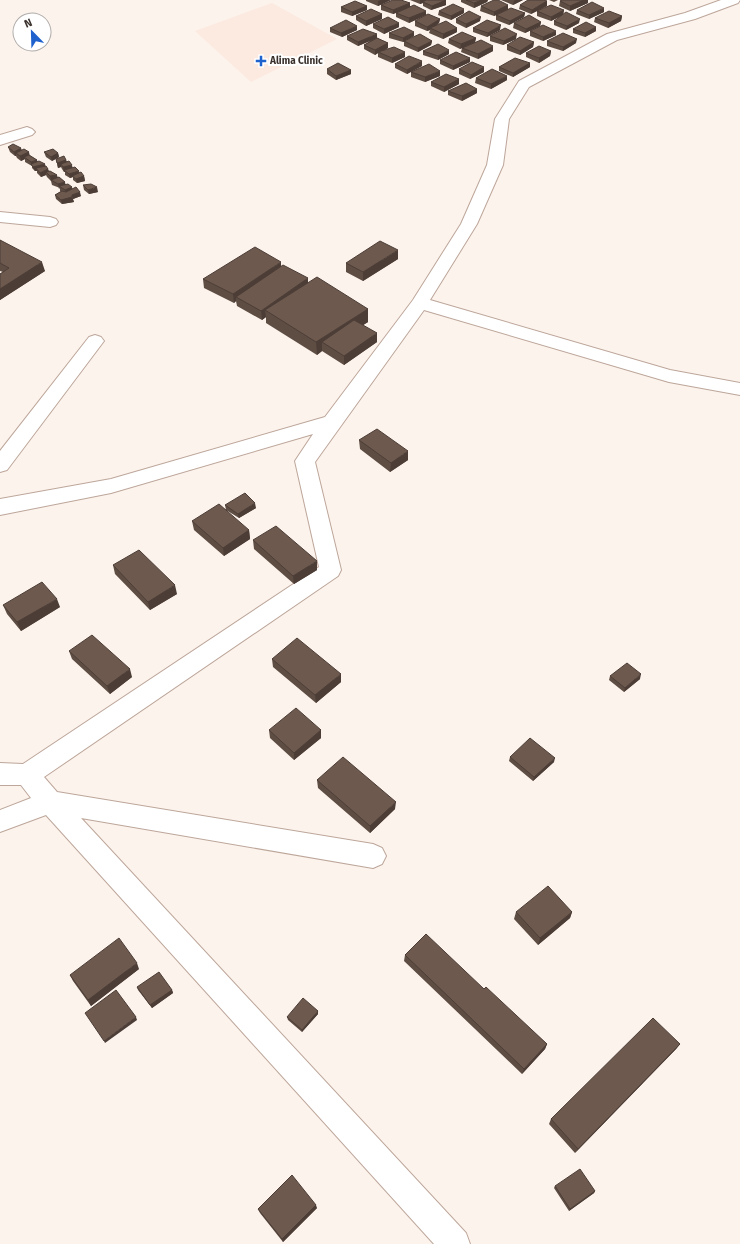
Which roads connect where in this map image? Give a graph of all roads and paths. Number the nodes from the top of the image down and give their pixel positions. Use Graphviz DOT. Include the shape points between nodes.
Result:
graph roads {
  1 [pos="733,0"];
  2 [pos="27,132"];
  3 [pos="0,140"];
  4 [pos="0,216"];
  5 [pos="50,222"];
  6 [pos="420,303"];
  7 [pos="95,341"];
  8 [pos="740,389"];
  9 [pos="332,422"];
  10 [pos="0,465"];
  11 [pos="0,507"];
  12 [pos="0,774"];
  13 [pos="27,775"];
  14 [pos="50,802"];
  15 [pos="0,821"];
  16 [pos="373,856"];
  17 [pos="455,1244"];
  1 -- 6 [label="street" via="690,16 612,38 524,84 502,119 495,165 469,224"];
  2 -- 3 [label="street"];
  4 -- 5 [label="street"];
  6 -- 8 [label="street" via="669,376"];
  6 -- 9 [label="street"];
  7 -- 10 [label="street"];
  9 -- 11 [label="street" via="111,486"];
  9 -- 13 [label="street" via="305,461 330,570"];
  12 -- 13 [label="street"];
  13 -- 14 [label="street"];
  14 -- 15 [label="street"];
  14 -- 16 [label="street"];
  14 -- 17 [label="street"];
}
